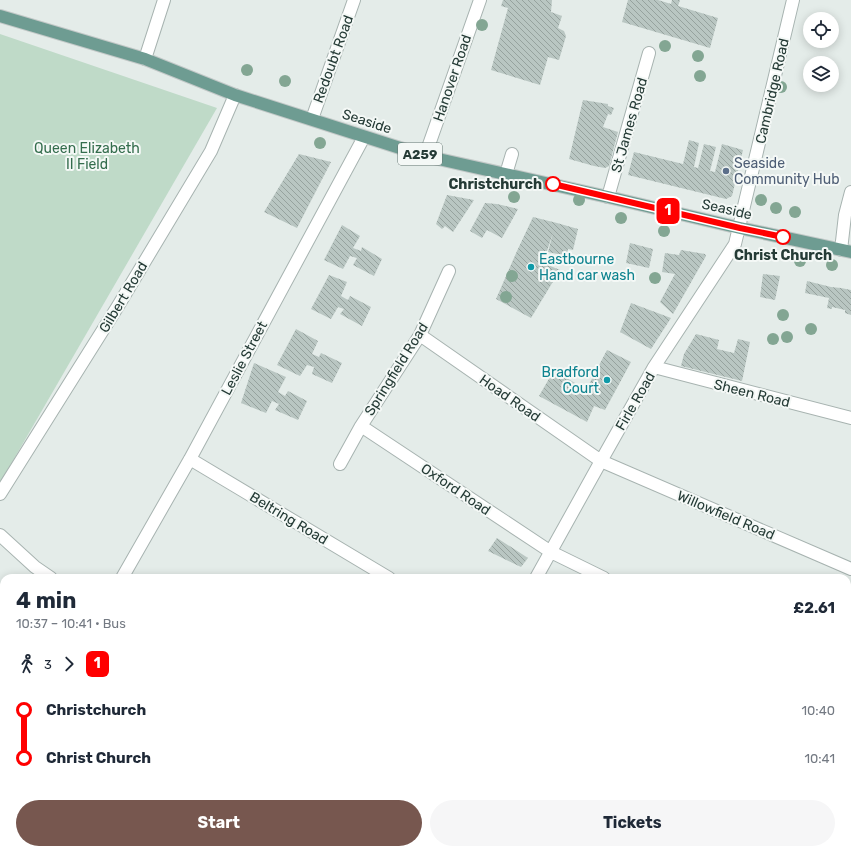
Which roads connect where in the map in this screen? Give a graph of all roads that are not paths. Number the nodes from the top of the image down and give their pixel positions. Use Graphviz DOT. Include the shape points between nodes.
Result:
graph roads {
  1 [pos="164,0"];
  2 [pos="354,0"];
  3 [pos="480,0"];
  4 [pos="793,0"];
  5 [pos="0,16"];
  6 [pos="649,53"];
  7 [pos="145,59"];
  8 [pos="235,95"];
  9 [pos="312,119"];
  10 [pos="364,137"];
  11 [pos="512,154"];
  12 [pos="425,156"];
  13 [pos="506,174"];
  14 [pos="851,192"];
  15 [pos="608,197"];
  16 [pos="740,228"];
  17 [pos="846,251"];
  18 [pos="449,271"];
  19 [pos="420,335"];
  20 [pos="654,367"];
  21 [pos="851,418"];
  22 [pos="361,426"];
  23 [pos="190,458"];
  24 [pos="601,461"];
  25 [pos="340,464"];
  26 [pos="0,494"];
  27 [pos="0,535"];
  28 [pos="551,552"];
  29 [pos="35,568"];
  30 [pos="851,569"];
  31 [pos="31,574"];
  32 [pos="45,574"];
  33 [pos="124,574"];
  34 [pos="382,574"];
  35 [pos="538,574"];
  36 [pos="596,574"];
  1 -- 7 [label="street"];
  2 -- 9 [label="street, Redoubt Road"];
  3 -- 12 [label="street, Hanover Road"];
  4 -- 16 [label="street, Cambridge Road"];
  5 -- 7 [label="main road, Seaside / A259"];
  6 -- 15 [label="street, St James Road"];
  7 -- 8 [label="main road, Seaside / A259"];
  8 -- 9 [label="main road, Seaside / A259"];
  8 -- 26 [label="street, Gilbert Road" via="207,158"];
  9 -- 10 [label="main road, Seaside / A259"];
  10 -- 12 [label="main road, Seaside / A259"];
  10 -- 23 [label="street, Leslie Street"];
  11 -- 13 [label="street"];
  12 -- 13 [label="main road, Seaside / A259"];
  13 -- 15 [label="main road, Seaside / A259"];
  14 -- 17 [label="street" via="845,215"];
  15 -- 16 [label="main road, Seaside / A259"];
  16 -- 17 [label="main road, Seaside / A259"];
  16 -- 20 [label="street, Firle Road" via="735,244"];
  18 -- 19 [label="street, Springfield Road"];
  19 -- 22 [label="street, Springfield Road"];
  19 -- 24 [label="street, Hoad Road"];
  20 -- 21 [label="street, Sheen Road"];
  20 -- 24 [label="street, Firle Road"];
  22 -- 25 [label="street, Springfield Road"];
  22 -- 28 [label="street, Oxford Road"];
  23 -- 33 [label="street, Leslie Street"];
  23 -- 34 [label="street, Beltring Road"];
  24 -- 28 [label="street, Firle Road"];
  24 -- 30 [label="street, Willowfield Road"];
  27 -- 29 [label="street"];
  28 -- 35 [label="street, Firle Road"];
  28 -- 36 [label="street, Oxford Road"];
  29 -- 31 [label="street"];
  29 -- 32 [label="street"];
}
